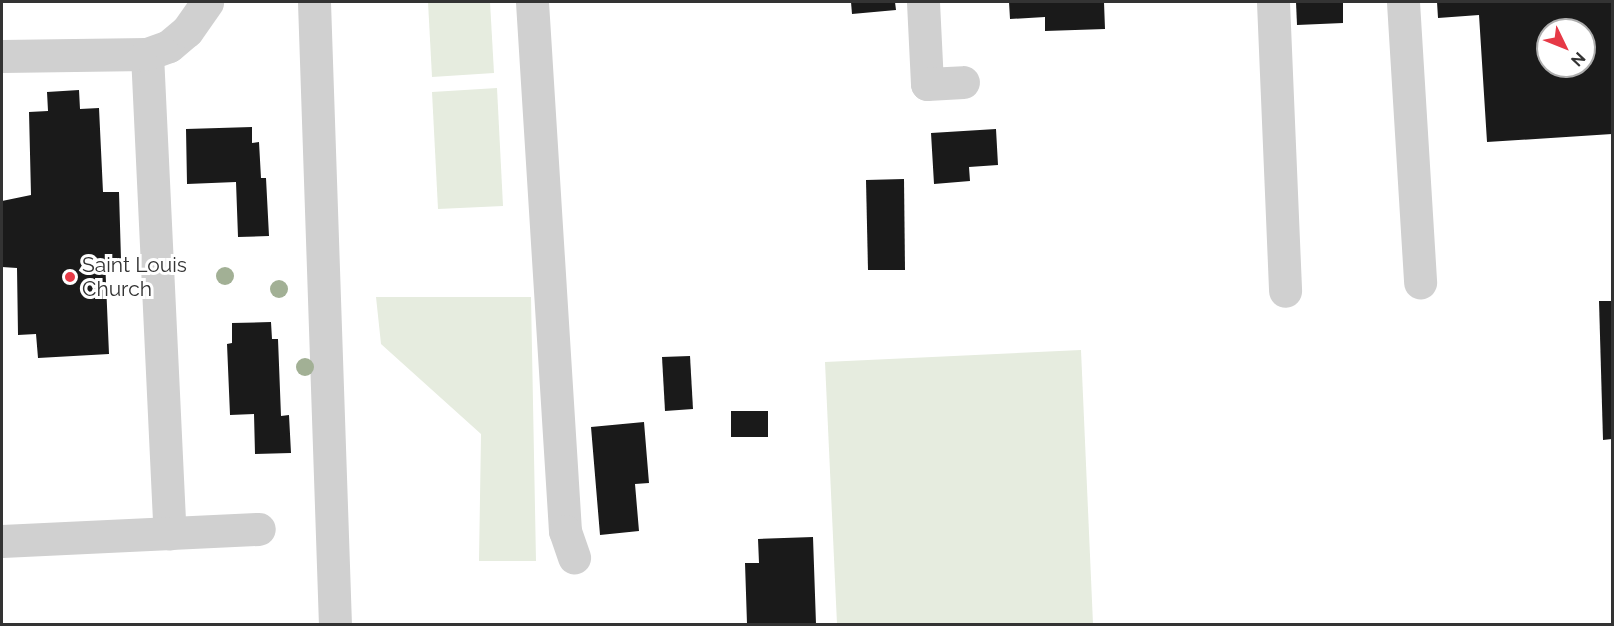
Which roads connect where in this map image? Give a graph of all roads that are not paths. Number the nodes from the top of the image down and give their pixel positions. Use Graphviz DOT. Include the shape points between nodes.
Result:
graph roads {
  1 [pos="207,2"];
  2 [pos="314,2"];
  3 [pos="532,2"];
  4 [pos="923,2"];
  5 [pos="1273,2"];
  6 [pos="1403,2"];
  7 [pos="147,54"];
  8 [pos="2,56"];
  9 [pos="963,82"];
  10 [pos="1420,282"];
  11 [pos="1285,291"];
  12 [pos="259,529"];
  13 [pos="170,533"];
  14 [pos="2,541"];
  15 [pos="574,557"];
  16 [pos="335,624"];
  1 -- 7 [label="lane" via="187,31 169,46"];
  2 -- 16 [label="lane"];
  3 -- 15 [label="lane" via="565,531"];
  4 -- 9 [label="lane" via="927,84"];
  5 -- 11 [label="lane"];
  6 -- 10 [label="lane"];
  7 -- 8 [label="lane"];
  7 -- 13 [label="lane"];
  12 -- 13 [label="lane"];
  13 -- 14 [label="lane"];
}
